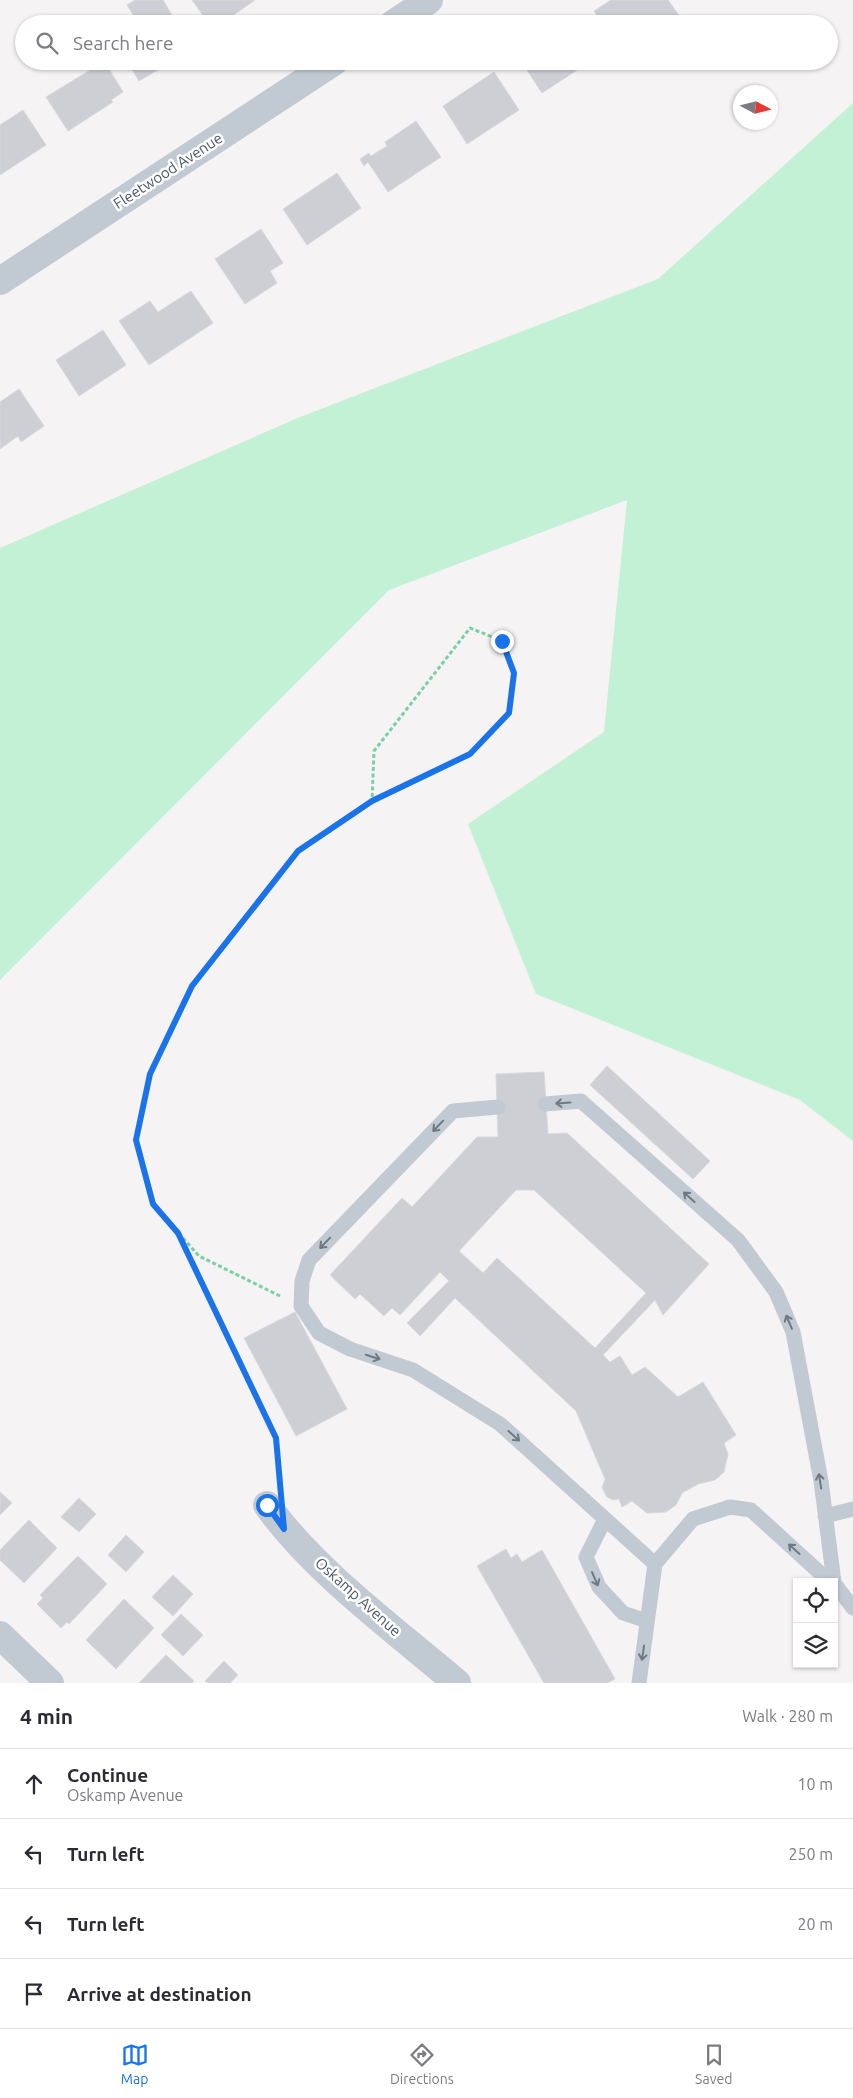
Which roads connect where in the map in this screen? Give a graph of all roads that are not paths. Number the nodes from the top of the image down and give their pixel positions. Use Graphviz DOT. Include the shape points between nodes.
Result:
graph roads {
  1 [pos="429,0"];
  2 [pos="406,15"];
  3 [pos="321,70"];
  4 [pos="0,280"];
  5 [pos="545,1104"];
  6 [pos="498,1107"];
  7 [pos="273,1494"];
  8 [pos="853,1509"];
  9 [pos="825,1516"];
  10 [pos="605,1519"];
  11 [pos="654,1564"];
  12 [pos="826,1578"];
  13 [pos="832,1578"];
  14 [pos="838,1590"];
  15 [pos="853,1608"];
  16 [pos="647,1621"];
  17 [pos="0,1635"];
  18 [pos="50,1683"];
  19 [pos="457,1683"];
  20 [pos="639,1683"];
  1 -- 2 [label="street"];
  3 -- 4 [label="street, Fleetwood Avenue"];
  9 -- 5 [label="lane, one-way" via="793,1332 776,1292 738,1240 581,1101"];
  6 -- 10 [label="lane, one-way" via="453,1111 309,1260 302,1282 301,1306 319,1333 350,1349 413,1370 500,1424"];
  7 -- 19 [label="street, Oskamp Avenue" via="284,1529 356,1598"];
  8 -- 9 [label="lane"];
  9 -- 13 [label="lane"];
  10 -- 11 [label="lane"];
  10 -- 16 [label="lane, one-way" via="586,1557 599,1587 623,1613"];
  12 -- 11 [label="lane, one-way" via="751,1510 730,1507 693,1519"];
  11 -- 16 [label="lane"];
  14 -- 15 [label="lane"];
  16 -- 20 [label="lane, one-way"];
  17 -- 18 [label="street"];
}
